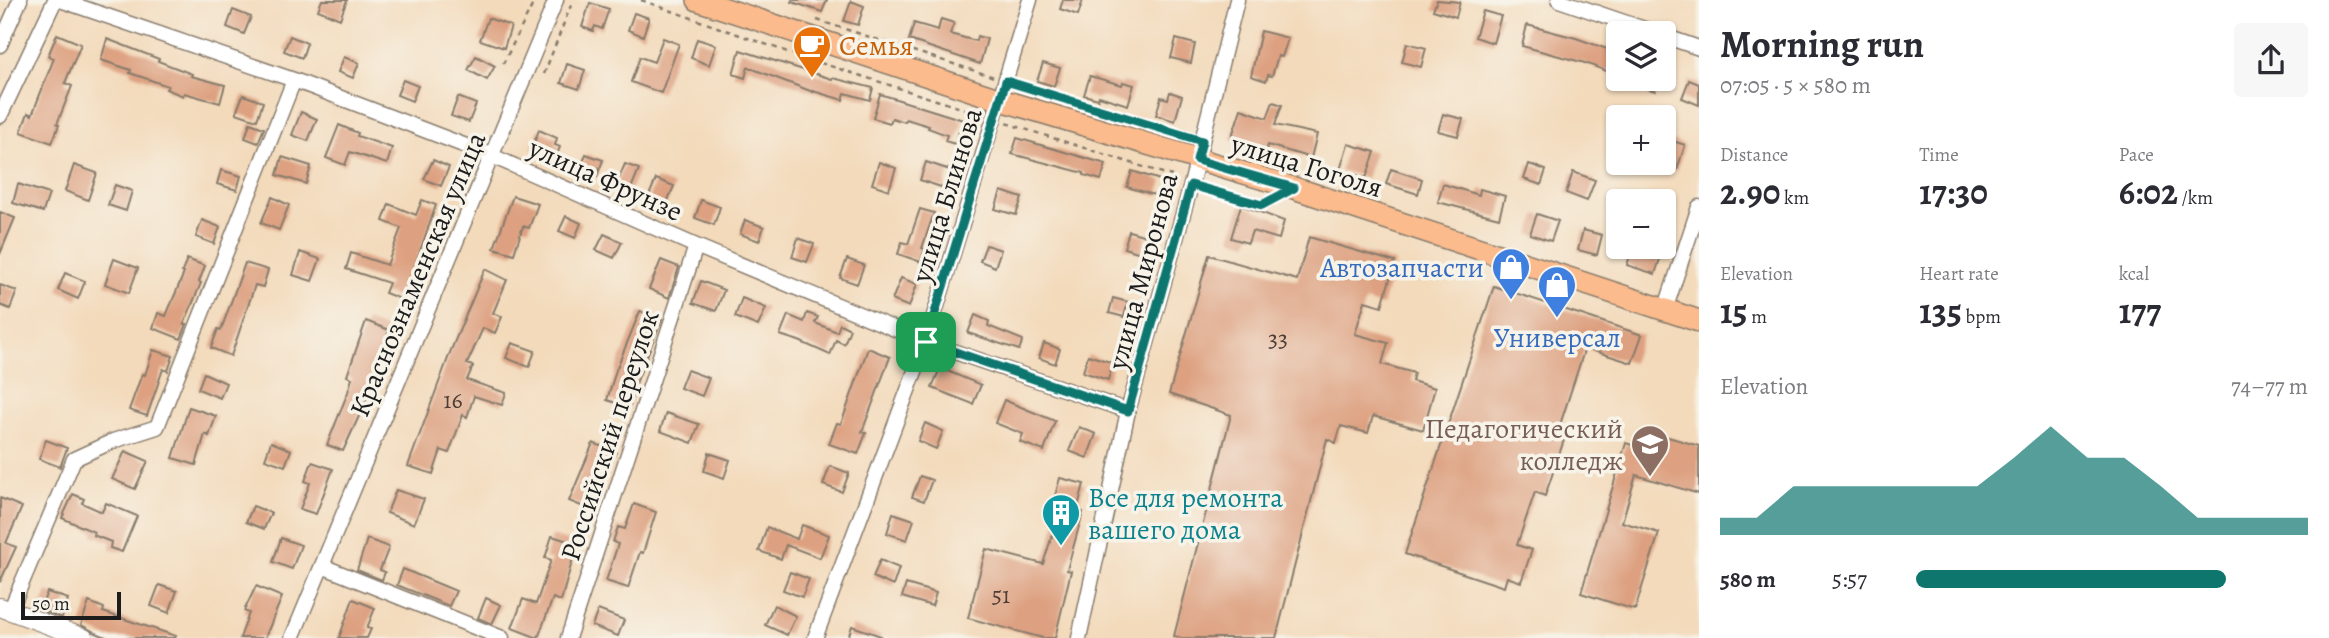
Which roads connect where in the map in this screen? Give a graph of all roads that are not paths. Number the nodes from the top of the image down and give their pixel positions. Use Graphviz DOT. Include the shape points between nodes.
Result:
graph roads {
  1 [pos="20,0"];
  2 [pos="55,0"];
  3 [pos="60,0"];
  4 [pos="556,0"];
  5 [pos="698,0"];
  6 [pos="1030,0"];
  7 [pos="1237,0"];
  8 [pos="1559,0"];
  9 [pos="1621,21"];
  10 [pos="1676,40"];
  11 [pos="0,45"];
  12 [pos="1699,48"];
  13 [pos="294,80"];
  14 [pos="1001,100"];
  15 [pos="0,116"];
  16 [pos="1200,150"];
  17 [pos="492,156"];
  18 [pos="1191,185"];
  19 [pos="1294,188"];
  20 [pos="1699,207"];
  21 [pos="696,246"];
  22 [pos="1665,310"];
  23 [pos="1699,321"];
  24 [pos="926,342"];
  25 [pos="1128,411"];
  26 [pos="322,566"];
  27 [pos="5,609"];
  28 [pos="84,638"];
  29 [pos="292,638"];
  30 [pos="502,638"];
  31 [pos="569,638"];
  32 [pos="815,638"];
  33 [pos="1079,638"];
  1 -- 11 [label="street"];
  2 -- 15 [label="street"];
  3 -- 13 [label="street, улица Фрунзе"];
  4 -- 17 [label="street, Краснознаменская улица"];
  5 -- 14 [label="main road, улица Гоголя"];
  6 -- 14 [label="street, улица Блинова"];
  7 -- 16 [label="street, улица Миронова"];
  8 -- 9 [label="street"];
  10 -- 12 [label="street"];
  13 -- 17 [label="street, улица Фрунзе"];
  13 -- 27 [label="street" via="157,427 75,459"];
  14 -- 16 [label="main road, улица Гоголя"];
  14 -- 24 [label="street, улица Блинова"];
  16 -- 18 [label="street, улица Миронова"];
  16 -- 19 [label="main road, улица Гоголя"];
  17 -- 21 [label="street, улица Фрунзе"];
  17 -- 26 [label="street, Краснознаменская улица"];
  18 -- 19 [label="lane" via="1262,205"];
  18 -- 25 [label="street, улица Миронова"];
  19 -- 22 [label="main road, улица Гоголя"];
  20 -- 22 [label="street"];
  21 -- 24 [label="street, улица Фрунзе"];
  21 -- 31 [label="street, Российский переулок"];
  22 -- 23 [label="main road, улица Гоголя"];
  24 -- 25 [label="street, улица Фрунзе"];
  24 -- 32 [label="street, улица Блинова"];
  25 -- 33 [label="street, улица Миронова"];
  26 -- 29 [label="street, Краснознаменская улица"];
  26 -- 30 [label="street"];
  27 -- 28 [label="street"];
}
